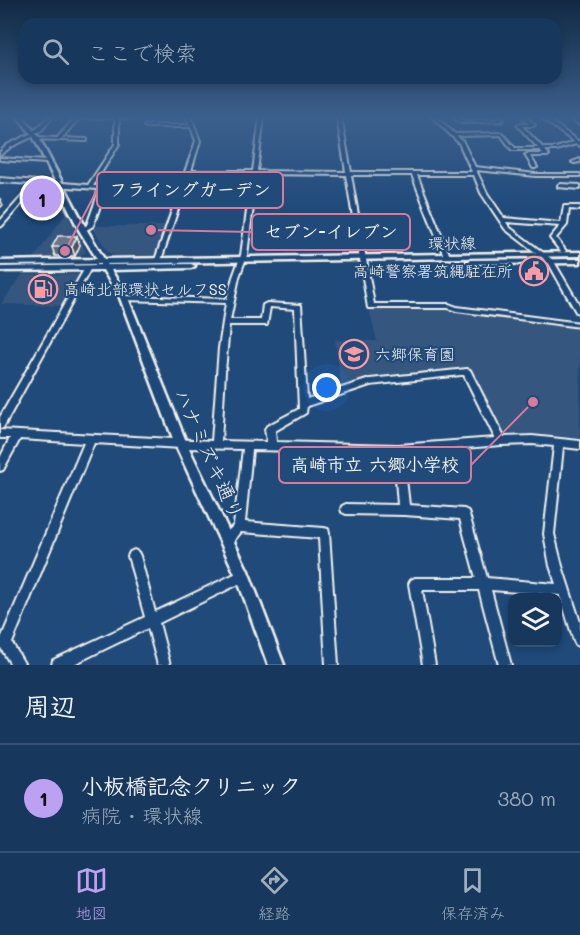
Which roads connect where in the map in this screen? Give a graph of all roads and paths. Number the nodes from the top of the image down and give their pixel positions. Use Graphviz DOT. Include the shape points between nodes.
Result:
graph roads {
  1 [pos="40,148"];
  2 [pos="114,148"];
  3 [pos="196,148"];
  4 [pos="257,148"];
  5 [pos="345,148"];
  6 [pos="463,148"];
  7 [pos="513,148"];
  8 [pos="560,148"];
  9 [pos="541,149"];
  10 [pos="0,159"];
  11 [pos="580,160"];
  12 [pos="47,162"];
  13 [pos="574,162"];
  14 [pos="535,167"];
  15 [pos="474,171"];
  16 [pos="188,172"];
  17 [pos="254,172"];
  18 [pos="349,173"];
  19 [pos="414,174"];
  20 [pos="580,175"];
  21 [pos="0,180"];
  22 [pos="37,183"];
  23 [pos="59,185"];
  24 [pos="560,186"];
  25 [pos="580,186"];
  26 [pos="90,187"];
  27 [pos="100,188"];
  28 [pos="182,188"];
  29 [pos="580,208"];
  30 [pos="502,220"];
  31 [pos="0,225"];
  32 [pos="564,225"];
  33 [pos="83,230"];
  34 [pos="563,251"];
  35 [pos="580,254"];
  36 [pos="541,255"];
  37 [pos="447,256"];
  38 [pos="158,260"];
  39 [pos="365,260"];
  40 [pos="551,261"];
  41 [pos="580,261"];
  42 [pos="241,262"];
  43 [pos="0,263"];
  44 [pos="104,264"];
  45 [pos="88,268"];
  46 [pos="0,269"];
  47 [pos="124,298"];
  48 [pos="231,301"];
  49 [pos="580,312"];
  50 [pos="226,322"];
  51 [pos="580,325"];
  52 [pos="303,404"];
  53 [pos="0,425"];
  54 [pos="0,434"];
  55 [pos="17,435"];
  56 [pos="91,438"];
  57 [pos="501,441"];
  58 [pos="559,443"];
  59 [pos="181,444"];
  60 [pos="216,444"];
  61 [pos="272,445"];
  62 [pos="580,445"];
  63 [pos="248,446"];
  64 [pos="398,449"];
  65 [pos="0,467"];
  66 [pos="346,509"];
  67 [pos="404,510"];
  68 [pos="239,527"];
  69 [pos="228,539"];
  70 [pos="134,556"];
  71 [pos="243,576"];
  72 [pos="484,584"];
  73 [pos="564,590"];
  74 [pos="152,621"];
  75 [pos="580,641"];
  76 [pos="20,665"];
  77 [pos="58,665"];
  78 [pos="164,665"];
  79 [pos="276,665"];
  80 [pos="332,665"];
  81 [pos="429,665"];
  82 [pos="505,665"];
  1 -- 12 [label="street, ハナミズキ通り"];
  2 -- 26 [label="street"];
  3 -- 16 [label="street"];
  4 -- 17 [label="street"];
  5 -- 18 [label="street"];
  6 -- 15 [label="street"];
  7 -- 9 [label="street"];
  8 -- 9 [label="street"];
  9 -- 14 [label="street" via="547,156 527,155"];
  10 -- 12 [label="street"];
  11 -- 13 [label="street"];
  12 -- 23 [label="street, ハナミズキ通り"];
  15 -- 19 [label="street"];
  15 -- 20 [label="street"];
  15 -- 30 [label="street"];
  16 -- 17 [label="street"];
  16 -- 28 [label="street"];
  17 -- 18 [label="street"];
  17 -- 42 [label="street"];
  18 -- 19 [label="street"];
  18 -- 39 [label="street"];
  19 -- 37 [label="street"];
  21 -- 22 [label="street"];
  22 -- 23 [label="street"];
  22 -- 31 [label="street"];
  23 -- 26 [label="street"];
  23 -- 33 [label="street, ハナミズキ通り"];
  24 -- 25 [label="street"];
  26 -- 27 [label="street"];
  27 -- 28 [label="street"];
  27 -- 33 [label="street" via="90,226"];
  28 -- 38 [label="street"];
  29 -- 32 [label="street" via="566,207"];
  30 -- 32 [label="street"];
  30 -- 36 [label="street"];
  32 -- 34 [label="street" via="553,238"];
  33 -- 44 [label="street, ハナミズキ通り"];
  35 -- 36 [label="street, 環状線"];
  36 -- 37 [label="street, 環状線"];
  36 -- 40 [label="street"];
  37 -- 39 [label="street, 環状線"];
  38 -- 42 [label="street, 環状線"];
  38 -- 44 [label="street, 環状線"];
  39 -- 40 [label="street, 環状線"];
  39 -- 42 [label="street, 環状線"];
  39 -- 51 [label="street" via="371,306 449,306"];
  40 -- 41 [label="street, 環状線"];
  40 -- 49 [label="street"];
  42 -- 44 [label="street, 環状線"];
  42 -- 48 [label="street"];
  43 -- 44 [label="street, 環状線"];
  44 -- 45 [label="street, 環状線"];
  44 -- 47 [label="street, ハナミズキ通り"];
  45 -- 46 [label="street, 環状線"];
  45 -- 53 [label="street"];
  47 -- 48 [label="street"];
  47 -- 59 [label="street, ハナミズキ通り"];
  48 -- 50 [label="street"];
  50 -- 52 [label="street" via="264,323 267,305 298,307"];
  50 -- 60 [label="street"];
  52 -- 57 [label="street" via="370,382 467,372"];
  52 -- 61 [label="street" via="303,411 270,429"];
  54 -- 55 [label="street"];
  55 -- 56 [label="street"];
  55 -- 65 [label="street"];
  56 -- 59 [label="street"];
  56 -- 76 [label="street" via="4,644"];
  57 -- 58 [label="street"];
  57 -- 64 [label="street"];
  58 -- 62 [label="street"];
  58 -- 73 [label="street" via="549,534"];
  59 -- 60 [label="street"];
  59 -- 69 [label="street, ハナミズキ通り"];
  60 -- 63 [label="street"];
  61 -- 63 [label="street"];
  61 -- 64 [label="street"];
  63 -- 68 [label="street"];
  64 -- 67 [label="street"];
  66 -- 67 [label="street"];
  67 -- 72 [label="street" via="464,514"];
  68 -- 69 [label="street"];
  68 -- 80 [label="street" via="324,533"];
  69 -- 71 [label="street, ハナミズキ通り"];
  70 -- 74 [label="street"];
  71 -- 74 [label="street"];
  71 -- 79 [label="street, ハナミズキ通り"];
  72 -- 73 [label="street"];
  72 -- 81 [label="street" via="415,584"];
  72 -- 82 [label="street"];
  73 -- 75 [label="street"];
  74 -- 77 [label="street"];
  74 -- 78 [label="street"];
}
